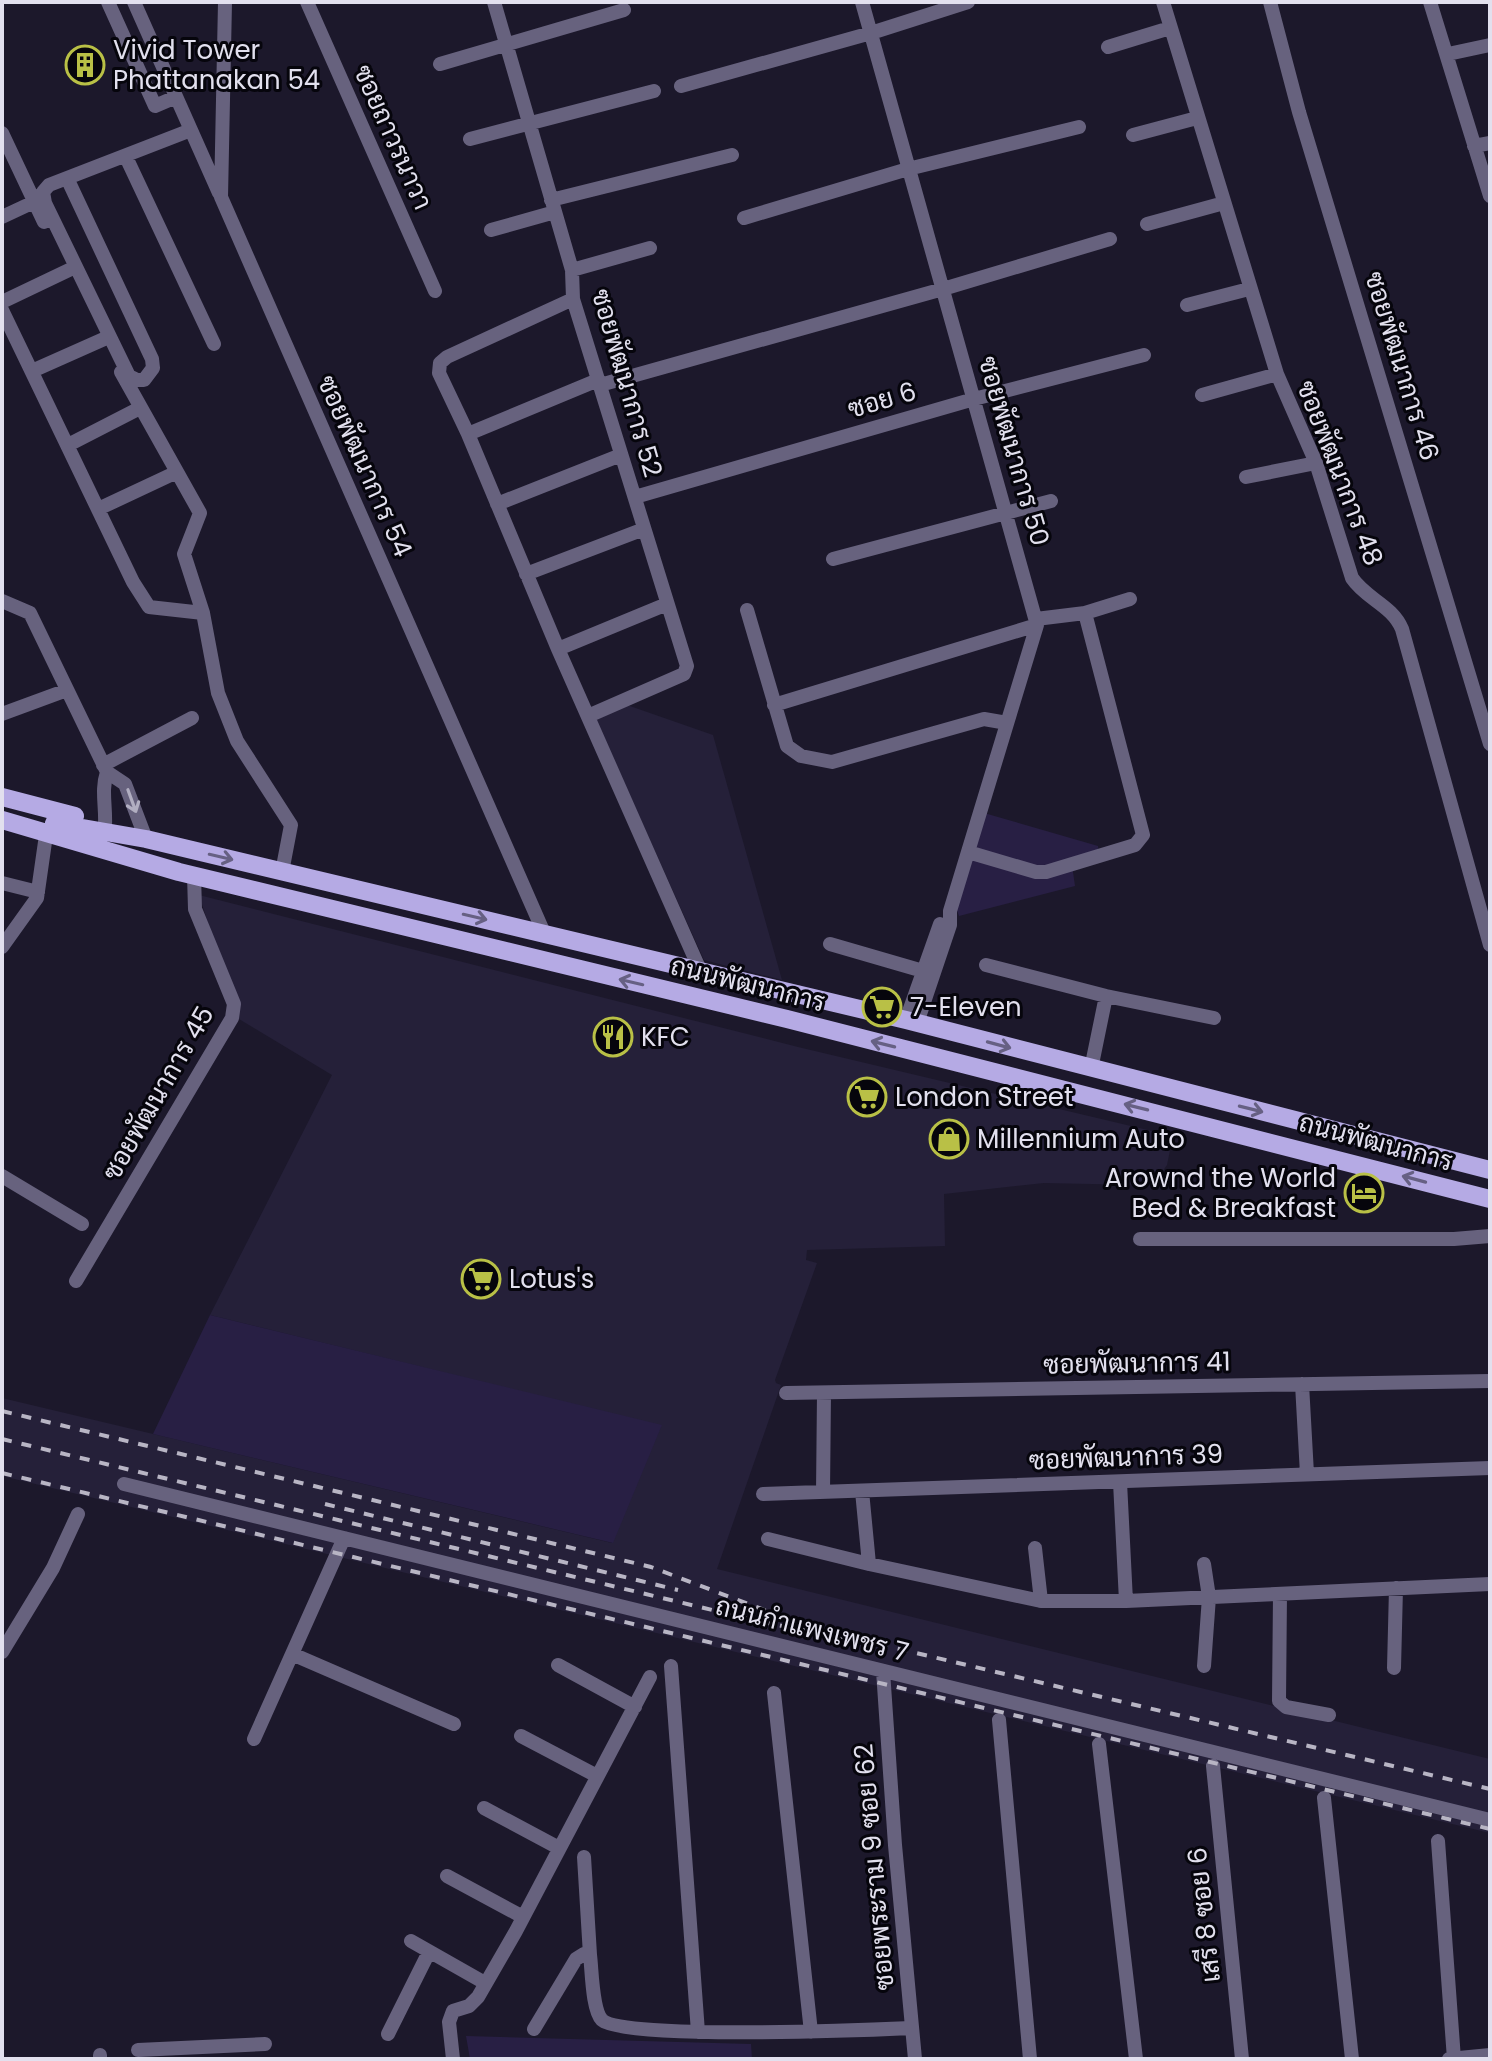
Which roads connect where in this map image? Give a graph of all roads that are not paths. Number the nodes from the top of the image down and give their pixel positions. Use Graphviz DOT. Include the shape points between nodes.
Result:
graph roads {
  1 [pos="108,2"];
  2 [pos="134,2"];
  3 [pos="225,2"];
  4 [pos="307,2"];
  5 [pos="494,2"];
  6 [pos="862,2"];
  7 [pos="968,2"];
  8 [pos="1163,2"];
  9 [pos="1270,2"];
  10 [pos="1430,2"];
  11 [pos="624,10"];
  12 [pos="1170,28"];
  13 [pos="871,33"];
  14 [pos="506,44"];
  15 [pos="1490,45"];
  16 [pos="1108,47"];
  17 [pos="1448,54"];
  18 [pos="440,64"];
  19 [pos="681,86"];
  20 [pos="654,91"];
  21 [pos="176,97"];
  22 [pos="1197,118"];
  23 [pos="529,123"];
  24 [pos="1079,127"];
  25 [pos="191,130"];
  26 [pos="2,134"];
  27 [pos="1133,135"];
  28 [pos="470,139"];
  29 [pos="1490,143"];
  30 [pos="1474,146"];
  31 [pos="732,155"];
  32 [pos="126,157"];
  33 [pos="908,169"];
  34 [pos="67,178"];
  35 [pos="1490,196"];
  36 [pos="221,197"];
  37 [pos="34,202"];
  38 [pos="1224,203"];
  39 [pos="553,206"];
  40 [pos="2,217"];
  41 [pos="744,218"];
  42 [pos="1147,224"];
  43 [pos="491,230"];
  44 [pos="1110,239"];
  45 [pos="650,248"];
  46 [pos="69,270"];
  47 [pos="572,270"];
  48 [pos="943,289"];
  49 [pos="1249,289"];
  50 [pos="435,291"];
  51 [pos="573,299"];
  52 [pos="2,302"];
  53 [pos="1187,305"];
  54 [pos="2,310"];
  55 [pos="104,339"];
  56 [pos="214,344"];
  57 [pos="1144,355"];
  58 [pos="32,371"];
  59 [pos="1277,374"];
  60 [pos="599,382"];
  61 [pos="1202,395"];
  62 [pos="974,399"];
  63 [pos="140,408"];
  64 [pos="468,434"];
  65 [pos="68,445"];
  66 [pos="621,455"];
  67 [pos="1316,463"];
  68 [pos="177,472"];
  69 [pos="1246,477"];
  70 [pos="635,497"];
  71 [pos="1051,501"];
  72 [pos="497,504"];
  73 [pos="98,509"];
  74 [pos="1006,512"];
  75 [pos="644,529"];
  76 [pos="833,559"];
  77 [pos="526,574"];
  78 [pos="1130,599"];
  79 [pos="2,601"];
  80 [pos="667,604"];
  81 [pos="747,610"];
  82 [pos="203,613"];
  83 [pos="1085,613"];
  84 [pos="1036,622"];
  85 [pos="558,649"];
  86 [pos="67,690"];
  87 [pos="774,705"];
  88 [pos="2,714"];
  89 [pos="588,716"];
  90 [pos="192,718"];
  91 [pos="1007,723"];
  92 [pos="1490,744"];
  93 [pos="105,769"];
  94 [pos="2,797"];
  95 [pos="2,810"];
  96 [pos="2,820"];
  97 [pos="105,825"];
  98 [pos="2,831"];
  99 [pos="146,839"];
  100 [pos="45,842"];
  101 [pos="968,852"];
  102 [pos="132,859"];
  103 [pos="282,872"];
  104 [pos="194,875"];
  105 [pos="2,883"];
  106 [pos="38,892"];
  107 [pos="950,911"];
  108 [pos="544,933"];
  109 [pos="830,944"];
  110 [pos="1490,945"];
  111 [pos="2,947"];
  112 [pos="986,965"];
  113 [pos="700,970"];
  114 [pos="923,971"];
  115 [pos="1106,996"];
  116 [pos="1214,1018"];
  117 [pos="912,1022"];
  118 [pos="1091,1069"];
  119 [pos="1490,1170"];
  120 [pos="2,1176"];
  121 [pos="1490,1199"];
  122 [pos="82,1224"];
  123 [pos="1490,1236"];
  124 [pos="1140,1239"];
  125 [pos="76,1281"];
  126 [pos="1490,1381"];
  127 [pos="1302,1384"];
  128 [pos="786,1393"];
  129 [pos="824,1393"];
  130 [pos="1490,1468"];
  131 [pos="1307,1474"];
  132 [pos="1120,1482"];
  133 [pos="124,1484"];
  134 [pos="862,1491"];
  135 [pos="823,1492"];
  136 [pos="763,1494"];
  137 [pos="78,1514"];
  138 [pos="344,1538"];
  139 [pos="768,1539"];
  140 [pos="1035,1548"];
  141 [pos="869,1564"];
  142 [pos="1204,1564"];
  143 [pos="1490,1584"];
  144 [pos="1396,1588"];
  145 [pos="1280,1594"];
  146 [pos="1209,1597"];
  147 [pos="1041,1601"];
  148 [pos="1126,1601"];
  149 [pos="2,1652"];
  150 [pos="292,1654"];
  151 [pos="558,1665"];
  152 [pos="671,1666"];
  153 [pos="1204,1666"];
  154 [pos="1394,1668"];
  155 [pos="883,1671"];
  156 [pos="650,1677"];
  157 [pos="774,1693"];
  158 [pos="635,1707"];
  159 [pos="1329,1715"];
  160 [pos="999,1720"];
  161 [pos="454,1724"];
  162 [pos="521,1736"];
  163 [pos="254,1739"];
  164 [pos="1099,1744"];
  165 [pos="1213,1766"];
  166 [pos="597,1776"];
  167 [pos="1324,1798"];
  168 [pos="484,1808"];
  169 [pos="1490,1820"];
  170 [pos="1438,1841"];
  171 [pos="559,1848"];
  172 [pos="584,1857"];
  173 [pos="447,1876"];
  174 [pos="523,1917"];
  175 [pos="411,1941"];
  176 [pos="429,1952"];
  177 [pos="590,1955"];
  178 [pos="485,1983"];
  179 [pos="911,2028"];
  180 [pos="534,2029"];
  181 [pos="698,2032"];
  182 [pos="811,2032"];
  183 [pos="388,2034"];
  184 [pos="266,2046"];
  185 [pos="138,2050"];
  186 [pos="1490,2055"];
  187 [pos="453,2059"];
  188 [pos="915,2059"];
  189 [pos="1030,2059"];
  190 [pos="1136,2059"];
  191 [pos="1242,2059"];
  192 [pos="1352,2059"];
  193 [pos="1452,2059"];
  1 -- 21 [label="street" via="155,106"];
  2 -- 21 [label="street"];
  3 -- 36 [label="street, ซอยพัฒนาการ 54"];
  4 -- 50 [label="street, ซอยถาวรนาวา"];
  5 -- 14 [label="street, ซอยพัฒนาการ 52"];
  6 -- 13 [label="street, ซอยพัฒนาการ 50"];
  7 -- 13 [label="street"];
  8 -- 12 [label="street, ซอยพัฒนาการ 48"];
  9 -- 92 [label="street, ซอยพัฒนาการ 46"];
  10 -- 17 [label="street"];
  11 -- 14 [label="street"];
  12 -- 16 [label="street"];
  12 -- 22 [label="street, ซอยพัฒนาการ 48"];
  13 -- 19 [label="street"];
  13 -- 33 [label="street, ซอยพัฒนาการ 50"];
  14 -- 18 [label="street"];
  14 -- 23 [label="street, ซอยพัฒนาการ 52"];
  15 -- 17 [label="street"];
  17 -- 30 [label="street"];
  20 -- 23 [label="street"];
  21 -- 25 [label="street"];
  22 -- 27 [label="street"];
  22 -- 38 [label="street, ซอยพัฒนาการ 48"];
  23 -- 28 [label="street"];
  23 -- 39 [label="street, ซอยพัฒนาการ 52"];
  24 -- 33 [label="street"];
  25 -- 32 [label="street"];
  25 -- 36 [label="street"];
  26 -- 37 [label="street"];
  29 -- 30 [label="street"];
  30 -- 35 [label="street"];
  31 -- 39 [label="street"];
  32 -- 34 [label="street"];
  32 -- 56 [label="street"];
  33 -- 41 [label="street"];
  33 -- 48 [label="street, ซอยพัฒนาการ 50"];
  34 -- 34 [label="street" via="49,185 43,192 45,203 129,376 144,380 153,368 152,359"];
  36 -- 108 [label="street, ซอยพัฒนาการ 54"];
  37 -- 40 [label="street"];
  37 -- 46 [label="street"];
  38 -- 42 [label="street"];
  38 -- 49 [label="street, ซอยพัฒนาการ 48"];
  39 -- 43 [label="street"];
  39 -- 47 [label="street, ซอยพัฒนาการ 52"];
  44 -- 48 [label="street"];
  45 -- 47 [label="street"];
  46 -- 52 [label="street"];
  46 -- 55 [label="street"];
  47 -- 51 [label="street, ซอยพัฒนาการ 52"];
  48 -- 60 [label="street"];
  48 -- 62 [label="street, ซอยพัฒนาการ 50"];
  49 -- 53 [label="street"];
  49 -- 59 [label="street, ซอยพัฒนาการ 48"];
  51 -- 60 [label="street, ซอยพัฒนาการ 52"];
  51 -- 64 [label="street" via="440,363 439,373"];
  54 -- 58 [label="street"];
  55 -- 58 [label="street"];
  55 -- 63 [label="street"];
  57 -- 62 [label="street, ซอย 6"];
  58 -- 65 [label="street"];
  59 -- 61 [label="street"];
  59 -- 67 [label="street, ซอยพัฒนาการ 48"];
  60 -- 64 [label="street"];
  60 -- 66 [label="street, ซอยพัฒนาการ 52"];
  62 -- 70 [label="street, ซอย 6"];
  62 -- 74 [label="street, ซอยพัฒนาการ 50"];
  63 -- 65 [label="street"];
  63 -- 68 [label="street"];
  64 -- 72 [label="street"];
  65 -- 73 [label="street"];
  66 -- 70 [label="street, ซอยพัฒนาการ 52"];
  66 -- 72 [label="street"];
  67 -- 69 [label="street"];
  67 -- 110 [label="street, ซอยพัฒนาการ 48" via="1352,578 1391,611 1402,629"];
  68 -- 73 [label="street"];
  68 -- 82 [label="street" via="200,513 184,554"];
  70 -- 75 [label="street, ซอยพัฒนาการ 52"];
  71 -- 74 [label="street"];
  72 -- 77 [label="street"];
  73 -- 82 [label="street" via="149,607"];
  74 -- 76 [label="street"];
  74 -- 84 [label="street, ซอยพัฒนาการ 50"];
  75 -- 77 [label="street"];
  75 -- 80 [label="street, ซอยพัฒนาการ 52"];
  77 -- 85 [label="street"];
  78 -- 83 [label="street"];
  79 -- 86 [label="street" via="30,613"];
  80 -- 85 [label="street"];
  80 -- 89 [label="street, ซอยพัฒนาการ 52" via="686,672"];
  81 -- 87 [label="street"];
  82 -- 103 [label="street" via="218,693 237,741 291,825"];
  83 -- 84 [label="street"];
  83 -- 101 [label="street" via="1143,835 1135,845 1046,872"];
  84 -- 87 [label="street"];
  84 -- 91 [label="street"];
  85 -- 89 [label="street"];
  86 -- 88 [label="street"];
  86 -- 93 [label="street"];
  87 -- 91 [label="street" via="787,746 801,756 832,762 984,719"];
  89 -- 113 [label="street"];
  90 -- 93 [label="street"];
  91 -- 101 [label="street"];
  93 -- 97 [label="street"];
  93 -- 99 [label="street, one-way" via="124,782"];
  94 -- 97 [label="main road, ถนนพัฒนาการ"];
  95 -- 99 [label="main road, ถนนพัฒนาการ"];
  96 -- 102 [label="main road, ถนนพัฒนาการ"];
  97 -- 99 [label="main road, ถนนพัฒนาการ"];
  98 -- 100 [label="main road, ถนนพัฒนาการ"];
  99 -- 103 [label="main road, ถนนพัฒนาการ, one-way"];
  100 -- 102 [label="main road, ถนนพัฒนาการ"];
  100 -- 106 [label="street"];
  101 -- 107 [label="street"];
  102 -- 104 [label="main road, ถนนพัฒนาการ"];
  103 -- 108 [label="main road, ถนนพัฒนาการ, one-way"];
  121 -- 104 [label="main road, ถนนพัฒนาการ, one-way"];
  104 -- 125 [label="street, ซอยพัฒนาการ 45" via="195,909 234,1004 232,1018"];
  105 -- 106 [label="street"];
  106 -- 111 [label="street"];
  107 -- 114 [label="street"];
  107 -- 117 [label="street" via="950,925"];
  108 -- 113 [label="main road, ถนนพัฒนาการ"];
  109 -- 114 [label="street"];
  112 -- 115 [label="street"];
  113 -- 117 [label="main road, ถนนพัฒนาการ"];
  114 -- 117 [label="street"];
  115 -- 116 [label="street"];
  115 -- 118 [label="street"];
  117 -- 118 [label="main road, ถนนพัฒนาการ, one-way"];
  118 -- 119 [label="main road, ถนนพัฒนาการ, one-way"];
  120 -- 122 [label="street"];
  123 -- 124 [label="street"];
  126 -- 127 [label="street, ซอยพัฒนาการ 41"];
  127 -- 129 [label="street, ซอยพัฒนาการ 41"];
  127 -- 131 [label="street"];
  128 -- 129 [label="street, ซอยพัฒนาการ 41"];
  129 -- 135 [label="street"];
  130 -- 131 [label="street, ซอยพัฒนาการ 39"];
  131 -- 132 [label="street, ซอยพัฒนาการ 39"];
  132 -- 134 [label="street, ซอยพัฒนาการ 39"];
  132 -- 148 [label="street"];
  133 -- 138 [label="street, ถนนกำแพงเพชร 7"];
  134 -- 135 [label="street, ซอยพัฒนาการ 39"];
  134 -- 141 [label="street"];
  135 -- 136 [label="street, ซอยพัฒนาการ 39"];
  137 -- 149 [label="street" via="53,1568"];
  138 -- 150 [label="street"];
  138 -- 155 [label="street, ถนนกำแพงเพชร 7"];
  139 -- 141 [label="street"];
  140 -- 147 [label="street"];
  141 -- 147 [label="street"];
  142 -- 146 [label="street"];
  143 -- 144 [label="street"];
  144 -- 145 [label="street"];
  144 -- 154 [label="street"];
  145 -- 146 [label="street"];
  145 -- 159 [label="street" via="1279,1701"];
  146 -- 148 [label="street"];
  146 -- 153 [label="street"];
  147 -- 148 [label="street"];
  150 -- 161 [label="street"];
  150 -- 163 [label="street"];
  151 -- 158 [label="street"];
  152 -- 181 [label="street"];
  155 -- 169 [label="street, ถนนกำแพงเพชร 7"];
  155 -- 179 [label="street, ซอยพระราม 9 ซอย 62"];
  156 -- 158 [label="street"];
  157 -- 182 [label="street"];
  158 -- 166 [label="street"];
  160 -- 189 [label="street"];
  162 -- 166 [label="street"];
  164 -- 190 [label="street"];
  165 -- 191 [label="street, เสรี 8 ซอย 6"];
  166 -- 171 [label="street"];
  167 -- 192 [label="street"];
  168 -- 171 [label="street"];
  170 -- 193 [label="street"];
  171 -- 174 [label="street"];
  172 -- 177 [label="street"];
  173 -- 174 [label="street"];
  174 -- 178 [label="street"];
  175 -- 176 [label="street"];
  176 -- 178 [label="street"];
  176 -- 183 [label="street"];
  177 -- 180 [label="street" via="576,1959"];
  177 -- 181 [label="street" via="599,2018 606,2023"];
  178 -- 187 [label="street" via="469,2006 453,2011"];
  179 -- 182 [label="street"];
  179 -- 188 [label="street, ซอยพระราม 9 ซอย 62"];
  181 -- 182 [label="street"];
  184 -- 185 [label="street"];
  186 -- 193 [label="street"];
}
